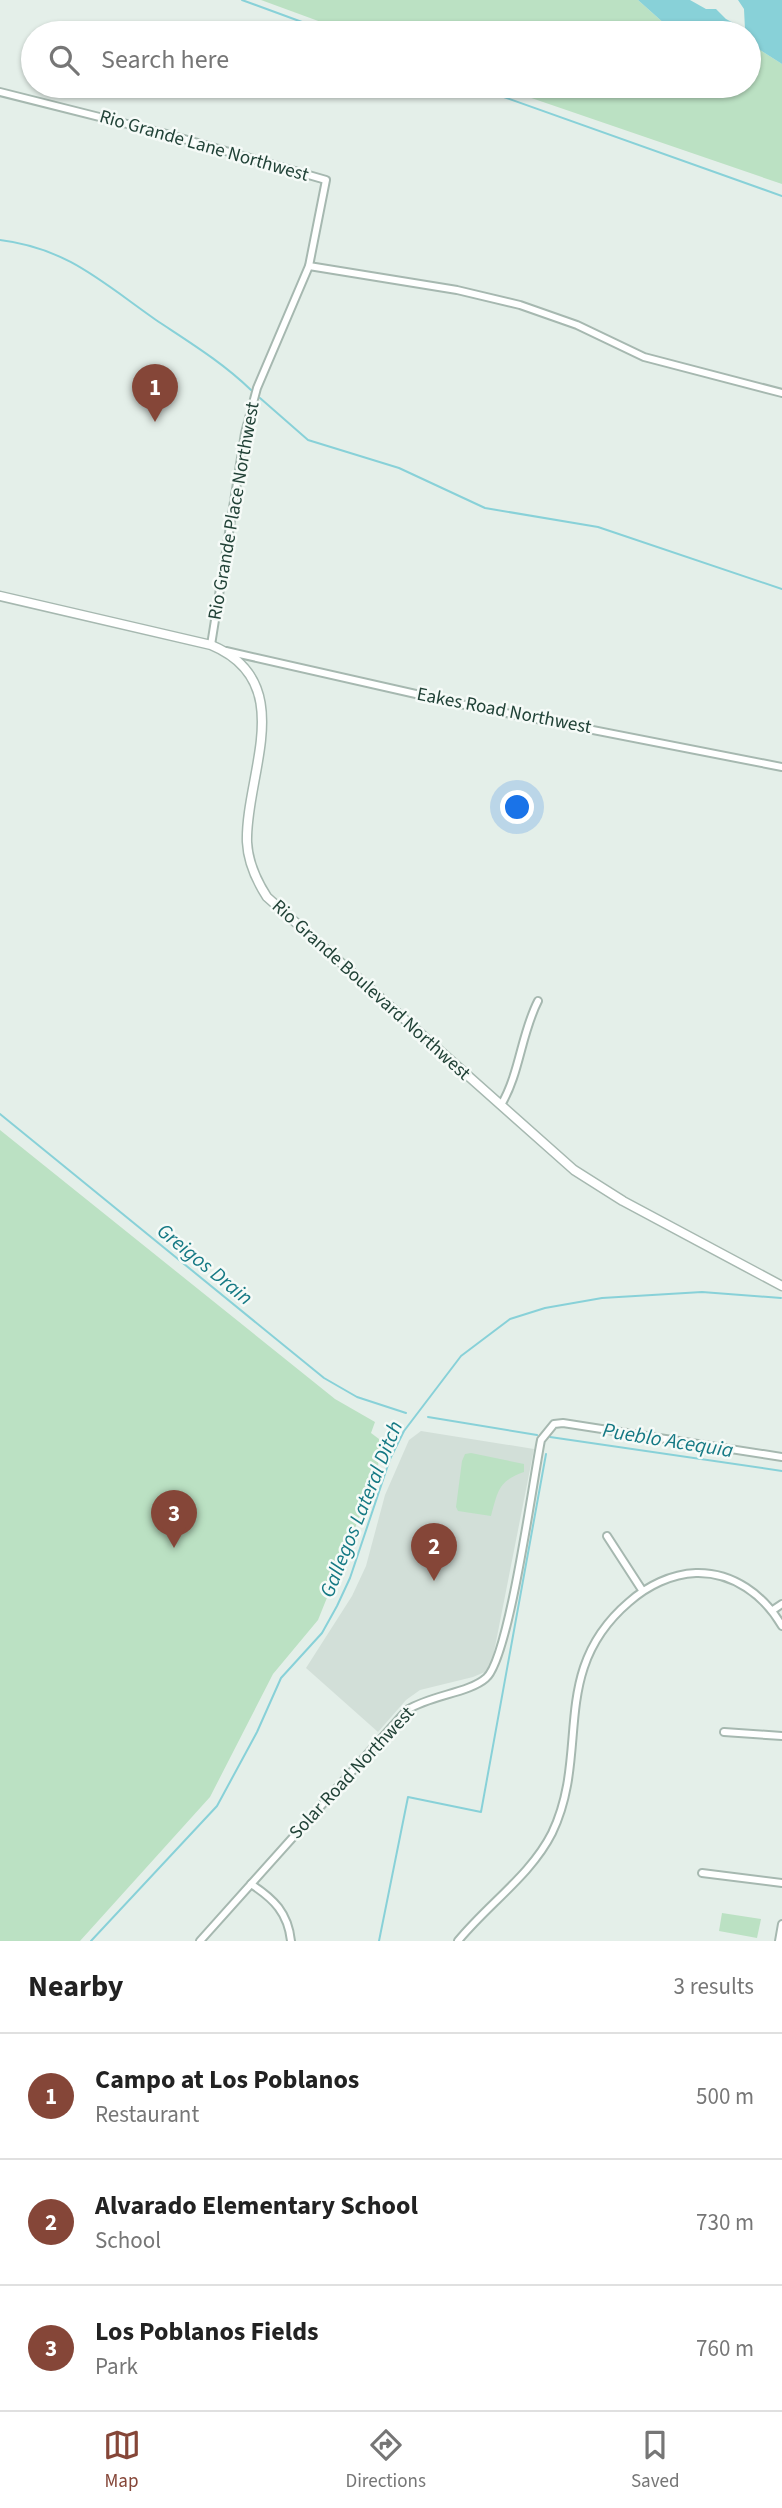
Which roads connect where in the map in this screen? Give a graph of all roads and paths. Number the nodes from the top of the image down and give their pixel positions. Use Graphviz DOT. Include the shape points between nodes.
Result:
graph roads {
  1 [pos="0,92"];
  2 [pos="21,97"];
  3 [pos="24,98"];
  4 [pos="326,180"];
  5 [pos="309,266"];
  6 [pos="782,393"];
  7 [pos="0,596"];
  8 [pos="211,645"];
  9 [pos="226,651"];
  10 [pos="782,766"];
  11 [pos="538,1001"];
  12 [pos="501,1105"];
  13 [pos="782,1286"];
  14 [pos="782,1457"];
  15 [pos="607,1536"];
  16 [pos="642,1590"];
  17 [pos="782,1604"];
  18 [pos="773,1610"];
  19 [pos="782,1626"];
  20 [pos="724,1732"];
  21 [pos="782,1736"];
  22 [pos="702,1873"];
  23 [pos="782,1883"];
  24 [pos="251,1884"];
  25 [pos="782,1924"];
  26 [pos="200,1941"];
  27 [pos="291,1941"];
  28 [pos="458,1941"];
  29 [pos="779,1941"];
  1 -- 2 [label="street, Rio Grande Lane Northwest"];
  3 -- 4 [label="street, Rio Grande Lane Northwest"];
  4 -- 5 [label="street, Rio Grande Place Northwest"];
  5 -- 6 [label="street" via="520,305 645,357"];
  5 -- 8 [label="street, Rio Grande Place Northwest" via="251,411"];
  7 -- 8 [label="street, Rio Grande Boulevard Northwest"];
  8 -- 9 [label="street, Rio Grande Boulevard Northwest"];
  9 -- 10 [label="street, Eakes Road Northwest" via="460,704"];
  9 -- 12 [label="street, Rio Grande Boulevard Northwest" via="243,667 261,704 263,732 247,843 257,882 278,908"];
  11 -- 12 [label="street"];
  12 -- 13 [label="street, Rio Grande Boulevard Northwest" via="595,1184"];
  14 -- 24 [label="street, Solar Road Northwest" via="554,1424 541,1440 505,1639 492,1672 473,1686 420,1701 407,1710"];
  15 -- 16 [label="street"];
  16 -- 18 [label="street" via="680,1575 711,1574 739,1583"];
  16 -- 28 [label="street" via="598,1632 583,1666 562,1802 546,1844"];
  17 -- 18 [label="street"];
  18 -- 19 [label="street"];
  20 -- 21 [label="street"];
  22 -- 23 [label="street"];
  24 -- 26 [label="street, Solar Road Northwest"];
  24 -- 27 [label="street" via="274,1900 289,1923"];
  25 -- 29 [label="street"];
}
